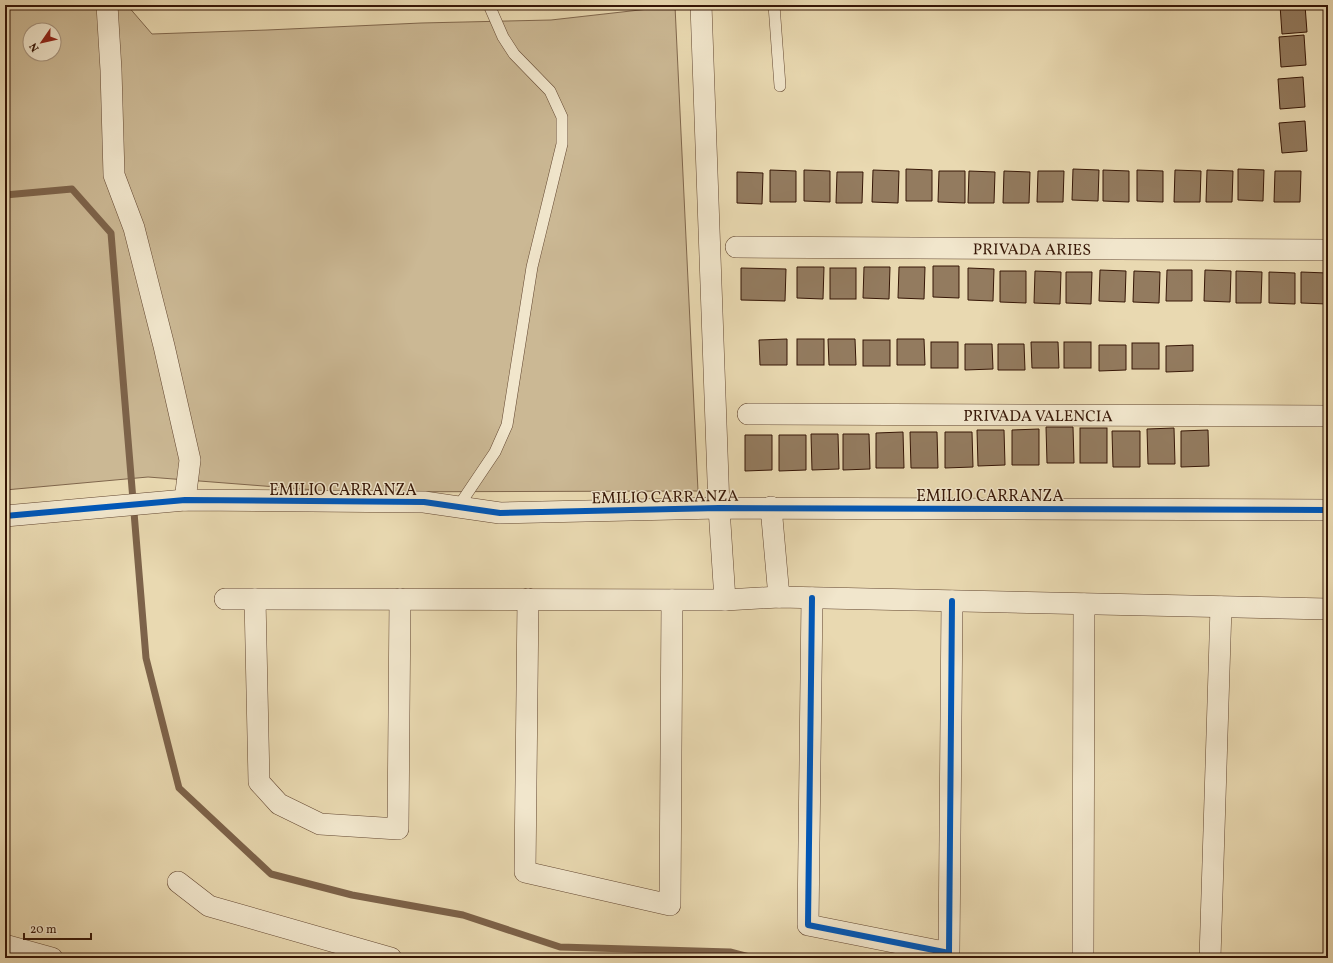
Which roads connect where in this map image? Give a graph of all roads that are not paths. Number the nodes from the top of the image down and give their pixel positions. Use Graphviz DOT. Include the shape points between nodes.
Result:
graph roads {
  1 [pos="107,5"];
  2 [pos="489,5"];
  3 [pos="701,5"];
  4 [pos="774,5"];
  5 [pos="780,86"];
  6 [pos="736,247"];
  7 [pos="1328,250"];
  8 [pos="748,414"];
  9 [pos="1328,416"];
  10 [pos="184,500"];
  11 [pos="458,507"];
  12 [pos="771,507"];
  13 [pos="719,508"];
  14 [pos="1328,510"];
  15 [pos="5,516"];
  16 [pos="779,597"];
  17 [pos="812,598"];
  18 [pos="225,599"];
  19 [pos="255,599"];
  20 [pos="400,599"];
  21 [pos="528,599"];
  22 [pos="672,600"];
  23 [pos="725,600"];
  24 [pos="952,601"];
  25 [pos="1084,604"];
  26 [pos="1221,607"];
  27 [pos="1328,609"];
  28 [pos="178,882"];
  29 [pos="5,945"];
  30 [pos="52,958"];
  31 [pos="391,958"];
  32 [pos="1083,958"];
  33 [pos="1210,958"];
  1 -- 10 [label="street" via="114,175 136,236 190,460"];
  2 -- 11 [label="lane" via="502,37 514,54 550,91 562,117 562,144 532,267 507,425 495,452"];
  3 -- 13 [label="street"];
  4 -- 5 [label="lane"];
  6 -- 7 [label="street, PRIVADA ARIES"];
  8 -- 9 [label="street, PRIVADA VALENCIA"];
  10 -- 11 [label="street, EMILIO CARRANZA" via="424,502"];
  10 -- 15 [label="street, EMILIO CARRANZA"];
  11 -- 13 [label="street, EMILIO CARRANZA" via="500,513"];
  12 -- 13 [label="street, EMILIO CARRANZA"];
  12 -- 14 [label="street, EMILIO CARRANZA"];
  12 -- 16 [label="street"];
  13 -- 23 [label="street"];
  16 -- 17 [label="street"];
  16 -- 23 [label="street"];
  17 -- 24 [label="street"];
  17 -- 24 [label="street" via="808,926 949,953"];
  18 -- 19 [label="street"];
  19 -- 20 [label="street"];
  19 -- 20 [label="street" via="259,782 279,804 320,824 398,829"];
  20 -- 21 [label="street"];
  21 -- 22 [label="street"];
  21 -- 22 [label="street" via="525,872 670,905"];
  22 -- 23 [label="street"];
  24 -- 25 [label="street"];
  25 -- 26 [label="street"];
  25 -- 32 [label="street"];
  26 -- 27 [label="street"];
  26 -- 33 [label="street"];
  28 -- 31 [label="street" via="209,906"];
  29 -- 30 [label="street"];
}
